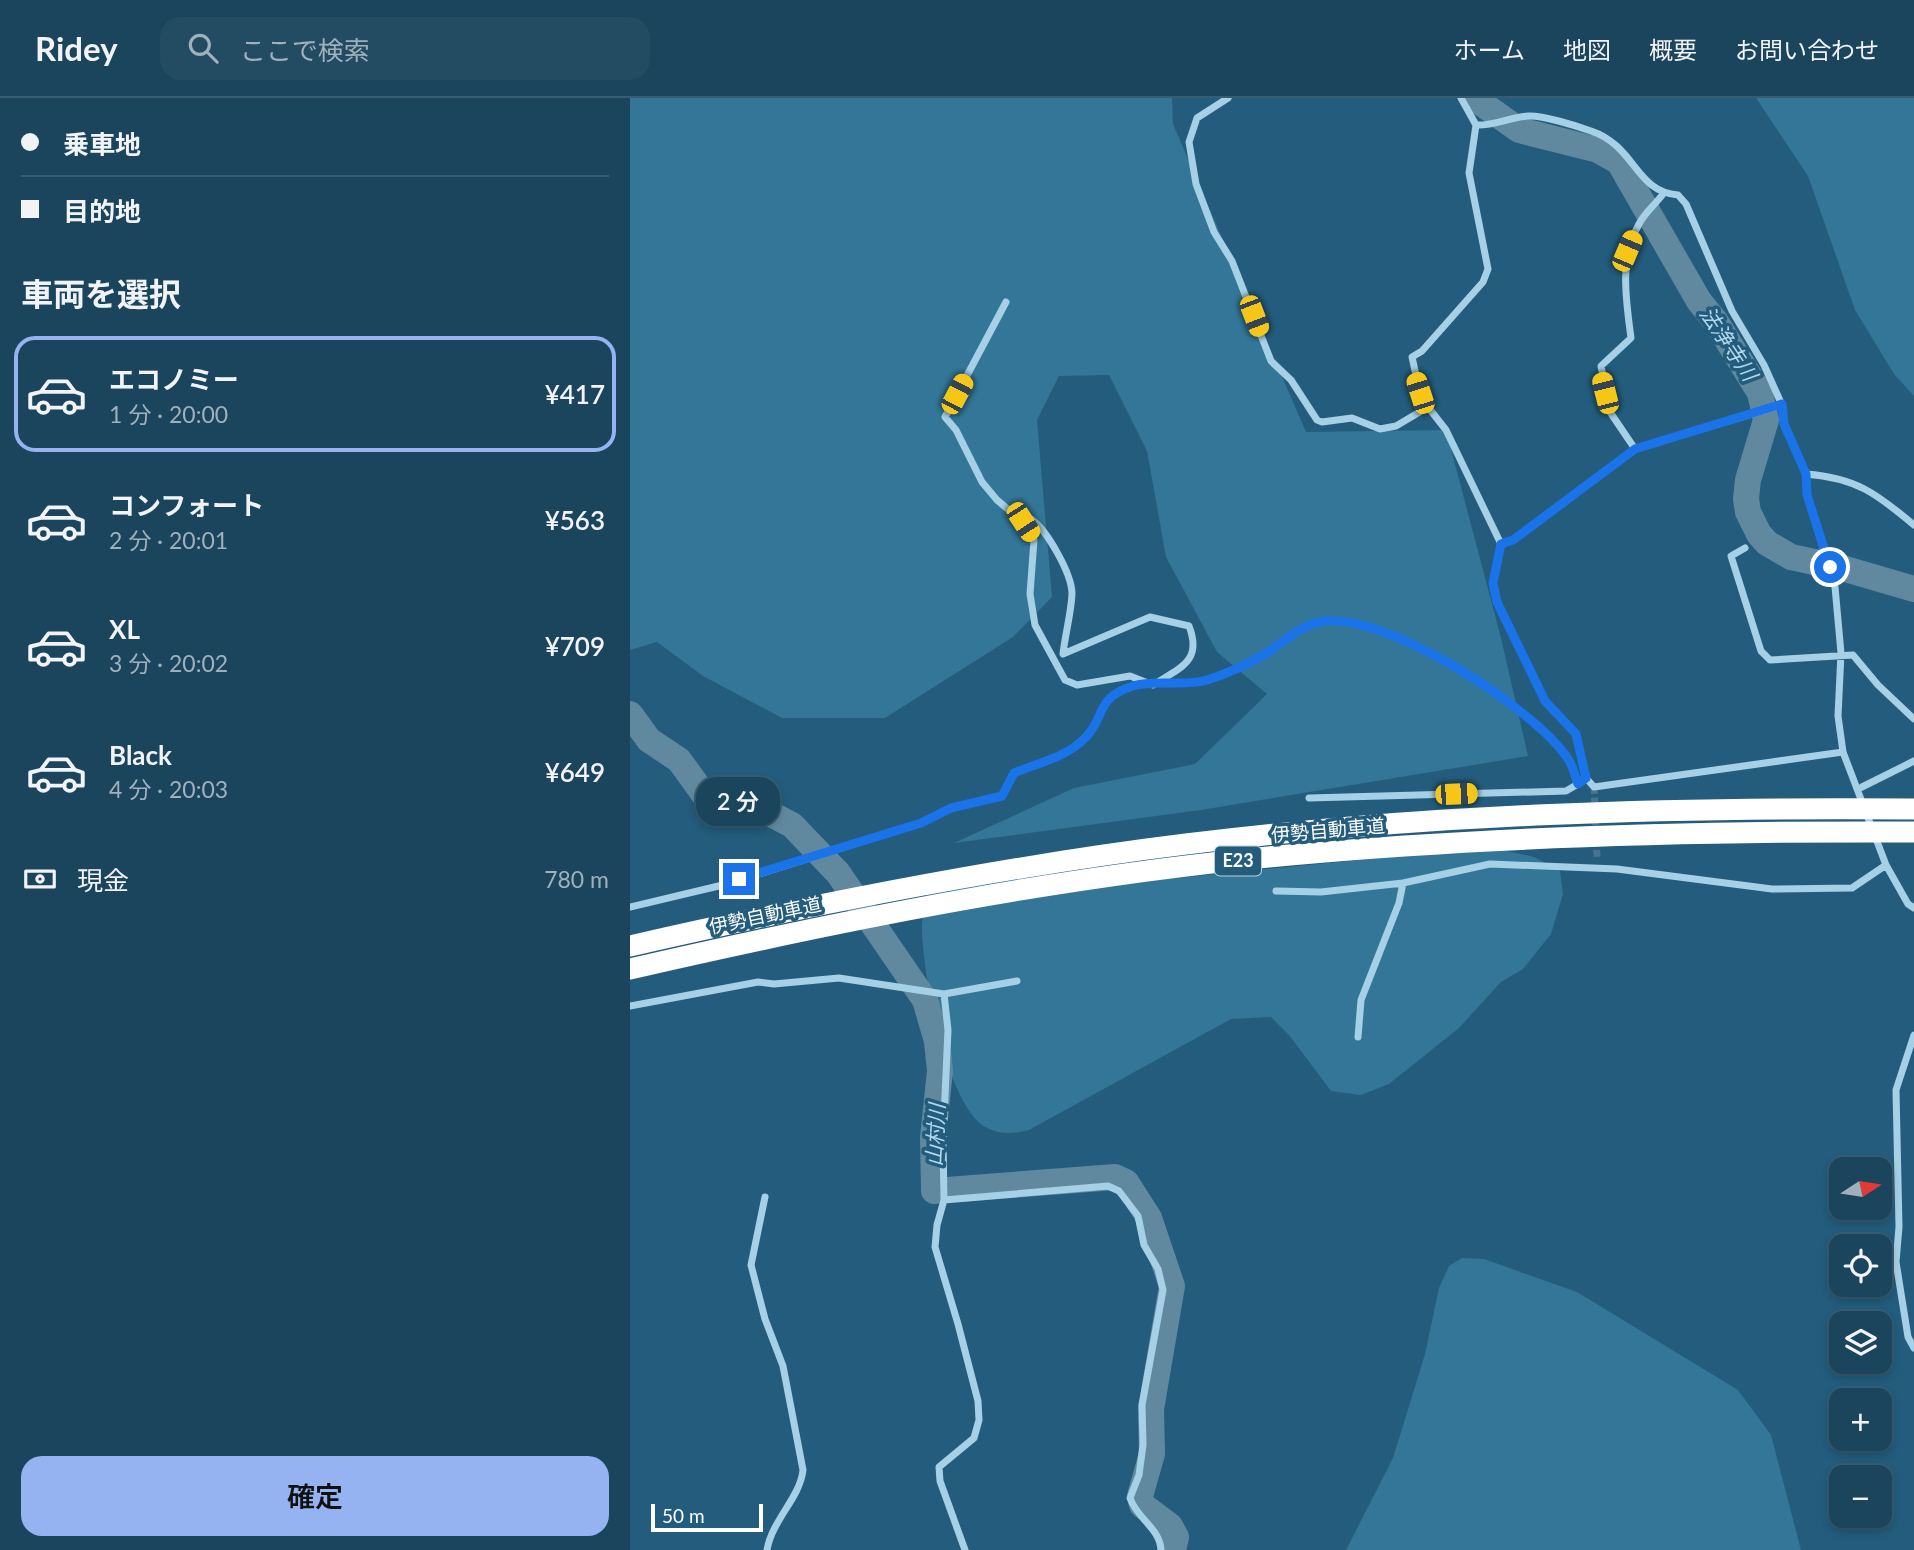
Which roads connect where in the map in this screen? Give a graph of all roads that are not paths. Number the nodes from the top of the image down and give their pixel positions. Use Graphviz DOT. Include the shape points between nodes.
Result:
graph roads {
  1 [pos="1228,98"];
  2 [pos="1461,98"];
  3 [pos="1476,125"];
  4 [pos="1662,194"];
  5 [pos="1006,302"];
  6 [pos="1782,404"];
  7 [pos="1428,407"];
  8 [pos="1635,449"];
  9 [pos="1806,474"];
  10 [pos="1023,522"];
  11 [pos="1914,524"];
  12 [pos="1501,544"];
  13 [pos="1745,548"];
  14 [pos="1841,653"];
  15 [pos="1063,654"];
  16 [pos="1054,659"];
  17 [pos="1153,685"];
  18 [pos="1914,719"];
  19 [pos="1843,752"];
  20 [pos="1914,761"];
  21 [pos="1586,778"];
  22 [pos="1578,784"];
  23 [pos="1862,787"];
  24 [pos="1308,798"];
  25 [pos="1914,808"];
  26 [pos="1914,832"];
  27 [pos="1597,857"];
  28 [pos="1886,865"];
  29 [pos="1600,868"];
  30 [pos="1403,883"];
  31 [pos="1276,891"];
  32 [pos="630,907"];
  33 [pos="1914,908"];
  34 [pos="630,946"];
  35 [pos="630,969"];
  36 [pos="1017,981"];
  37 [pos="944,994"];
  38 [pos="630,1006"];
  39 [pos="1914,1035"];
  40 [pos="1358,1037"];
  41 [pos="765,1197"];
  42 [pos="944,1200"];
  43 [pos="1914,1348"];
  44 [pos="767,1550"];
  45 [pos="965,1550"];
  46 [pos="1161,1550"];
  1 -- 7 [label="street" via="1196,118 1189,142 1196,184 1213,232 1232,261 1271,361 1322,422 1352,418 1380,429 1396,426"];
  2 -- 3 [label="street"];
  3 -- 4 [label="street" via="1530,116 1592,131 1620,146 1648,184"];
  3 -- 7 [label="street" via="1469,173 1488,269 1483,282 1412,357"];
  4 -- 6 [label="street" via="1678,195 1686,204 1718,284"];
  4 -- 8 [label="street" via="1640,221 1627,251 1625,292 1631,338 1601,366 1610,412"];
  5 -- 10 [label="street" via="945,417 956,429 982,482"];
  6 -- 8 [label="street"];
  6 -- 9 [label="street" via="1784,424"];
  7 -- 12 [label="street" via="1446,430"];
  8 -- 12 [label="street" via="1581,492"];
  9 -- 11 [label="street" via="1849,480"];
  9 -- 14 [label="street" via="1807,495 1835,587"];
  10 -- 15 [label="street" via="1031,519 1040,525 1072,592"];
  10 -- 16 [label="street" via="1034,540 1030,594 1035,625"];
  12 -- 21 [label="street" via="1493,583 1497,602 1545,701 1576,734"];
  13 -- 14 [label="street" via="1731,556 1761,650 1770,660"];
  14 -- 18 [label="street" via="1853,654"];
  14 -- 19 [label="street" via="1838,716"];
  15 -- 16 [label="street"];
  15 -- 17 [label="street" via="1150,617 1189,626 1194,653 1187,663"];
  16 -- 17 [label="street" via="1065,680 1077,685 1130,676"];
  17 -- 22 [label="street" via="1207,680 1321,621 1353,622 1396,635 1472,674 1545,733 1569,760"];
  17 -- 32 [label="street" via="1134,685 1105,701 1087,737 1071,750 1014,773 1002,796 951,808 921,823 727,884"];
  19 -- 21 [label="street" via="1594,787"];
  19 -- 28 [label="street"];
  20 -- 23 [label="street"];
  21 -- 22 [label="street"];
  22 -- 24 [label="street" via="1566,791"];
  25 -- 34 [label="highway, 伊勢自動車道 / E23" via="1512,817 1188,844 915,885"];
  26 -- 35 [label="highway, 伊勢自動車道 / E23" via="1541,839 1289,855 932,905"];
  27 -- 29 [label="street"];
  28 -- 29 [label="street" via="1852,888 1772,889"];
  28 -- 33 [label="street"];
  29 -- 30 [label="street" via="1490,863"];
  30 -- 31 [label="street" via="1321,892"];
  30 -- 40 [label="street" via="1361,1000"];
  36 -- 37 [label="street"];
  37 -- 38 [label="street" via="839,978 758,982"];
  37 -- 42 [label="street" via="948,1030"];
  39 -- 43 [label="street" via="1896,1090 1896,1262"];
  41 -- 44 [label="street" via="751,1265 783,1366 803,1470 802,1481 782,1512"];
  42 -- 45 [label="street" via="935,1247 978,1401 974,1438 939,1467"];
  42 -- 46 [label="street" via="1108,1186 1119,1191 1138,1216 1144,1245 1158,1269 1163,1290 1142,1405 1139,1475 1130,1498 1135,1513 1159,1536"];
}
